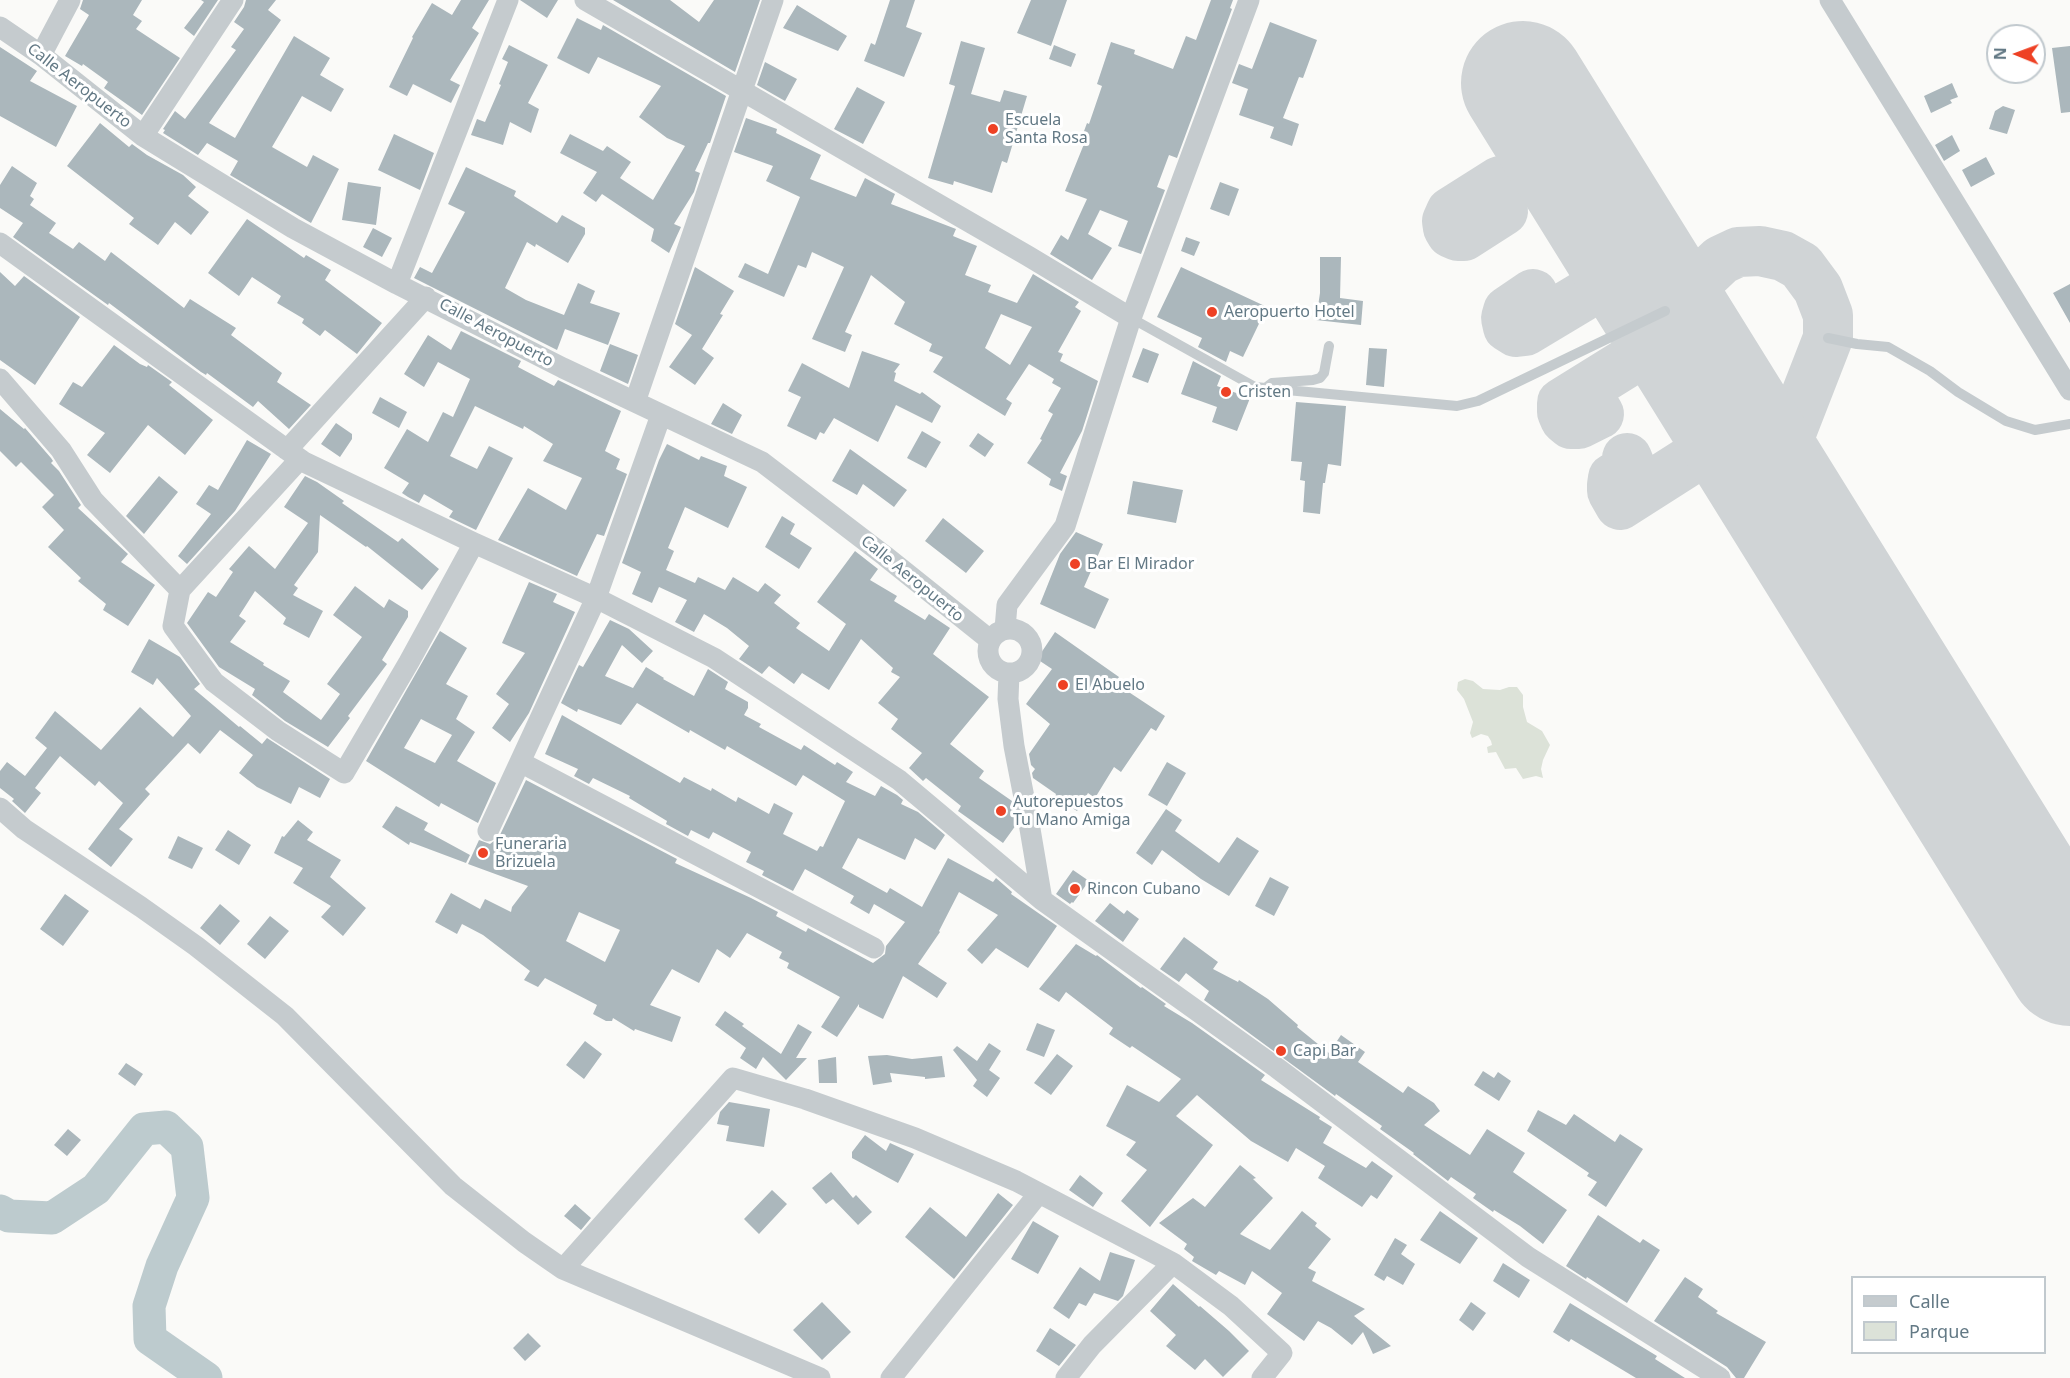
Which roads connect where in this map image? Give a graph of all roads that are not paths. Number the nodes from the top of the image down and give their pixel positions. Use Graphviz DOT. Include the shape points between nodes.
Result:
graph roads {
  1 [pos="70,0"];
  2 [pos="233,0"];
  3 [pos="508,0"];
  4 [pos="585,0"];
  5 [pos="773,0"];
  6 [pos="1249,0"];
  7 [pos="1830,0"];
  8 [pos="0,27"];
  9 [pos="41,55"];
  10 [pos="742,92"];
  11 [pos="143,136"];
  12 [pos="0,243"];
  13 [pos="398,284"];
  14 [pos="426,297"];
  15 [pos="1665,311"];
  16 [pos="1131,318"];
  17 [pos="1828,338"];
  18 [pos="1329,346"];
  19 [pos="0,379"];
  20 [pos="1267,389"];
  21 [pos="2070,390"];
  22 [pos="635,402"];
  23 [pos="661,415"];
  24 [pos="2070,423"];
  25 [pos="293,455"];
  26 [pos="474,543"];
  27 [pos="180,590"];
  28 [pos="596,598"];
  29 [pos="998,635"];
  30 [pos="1009,673"];
  31 [pos="520,762"];
  32 [pos="0,808"];
  33 [pos="488,831"];
  34 [pos="1042,900"];
  35 [pos="874,948"];
  36 [pos="1039,1193"];
  37 [pos="1173,1263"];
  38 [pos="563,1269"];
  39 [pos="820,1378"];
  40 [pos="891,1378"];
  41 [pos="1066,1378"];
  42 [pos="1262,1378"];
  43 [pos="1720,1378"];
  1 -- 9 [label="street"];
  2 -- 11 [label="street"];
  3 -- 13 [label="street"];
  4 -- 10 [label="street"];
  5 -- 10 [label="street"];
  6 -- 16 [label="street"];
  7 -- 21 [label="street"];
  8 -- 9 [label="street, Calle Aeropuerto"];
  9 -- 11 [label="street, Calle Aeropuerto"];
  10 -- 16 [label="street"];
  10 -- 22 [label="street"];
  11 -- 13 [label="street, Calle Aeropuerto" via="294,228"];
  12 -- 25 [label="street"];
  13 -- 14 [label="street, Calle Aeropuerto"];
  14 -- 22 [label="street, Calle Aeropuerto"];
  14 -- 25 [label="street"];
  15 -- 20 [label="lane" via="1478,401 1457,406"];
  16 -- 20 [label="lane" via="1255,387"];
  16 -- 29 [label="street" via="1065,526 1006,605"];
  17 -- 24 [label="lane" via="1888,347 2006,421 2035,430"];
  18 -- 20 [label="lane" via="1320,378 1272,383"];
  19 -- 27 [label="street" via="61,450 93,500"];
  22 -- 23 [label="street, Calle Aeropuerto"];
  23 -- 28 [label="street"];
  23 -- 29 [label="street, Calle Aeropuerto" via="762,462 885,556"];
  25 -- 26 [label="street"];
  25 -- 27 [label="street"];
  26 -- 27 [label="street" via="344,773 214,682 173,626"];
  26 -- 28 [label="street"];
  28 -- 31 [label="street"];
  28 -- 34 [label="street" via="714,658 898,780"];
  29 -- 30 [label="street" via="988,651 990,662"];
  29 -- 30 [label="street" via="1014,629 1023,633 1032,649 1025,666"];
  30 -- 34 [label="street" via="1014,746"];
  31 -- 33 [label="street"];
  31 -- 35 [label="street"];
  32 -- 38 [label="street" via="24,829 196,946 285,1016 453,1186"];
  34 -- 43 [label="street" via="1276,1068 1528,1257"];
  36 -- 37 [label="street"];
  36 -- 38 [label="street" via="915,1138 733,1078"];
  36 -- 40 [label="street"];
  37 -- 41 [label="street" via="1092,1345"];
  37 -- 42 [label="street" via="1231,1306 1282,1353"];
  38 -- 39 [label="street"];
}
